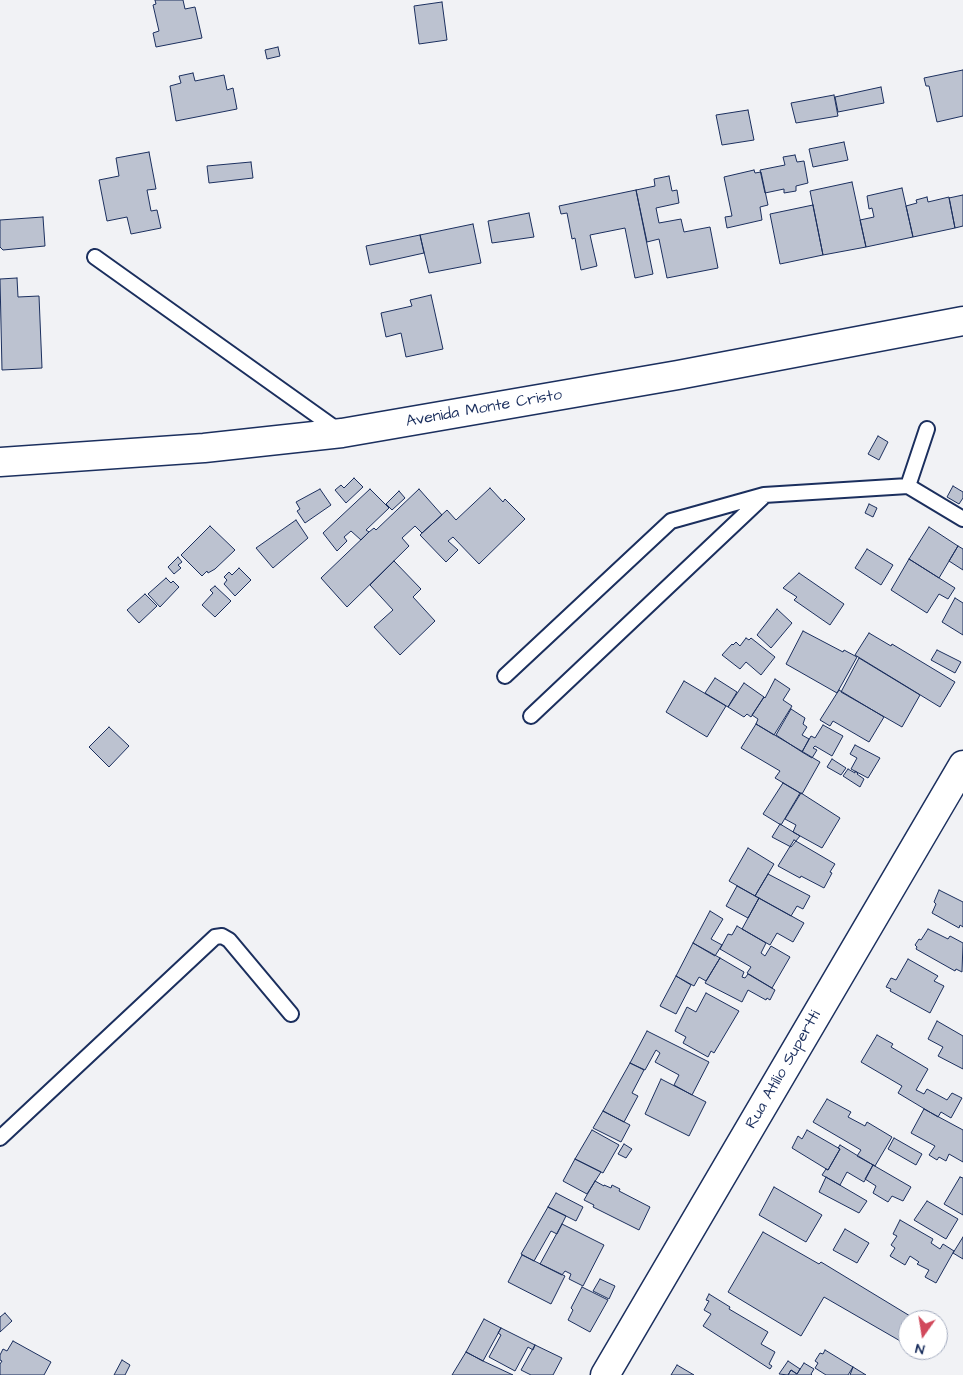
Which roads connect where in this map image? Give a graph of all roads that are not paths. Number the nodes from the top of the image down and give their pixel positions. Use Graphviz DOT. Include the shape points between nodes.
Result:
graph roads {
  1 [pos="95,257"];
  2 [pos="963,321"];
  3 [pos="927,429"];
  4 [pos="342,433"];
  5 [pos="0,462"];
  6 [pos="908,486"];
  7 [pos="764,495"];
  8 [pos="963,519"];
  9 [pos="505,676"];
  10 [pos="531,716"];
  11 [pos="963,765"];
  12 [pos="291,1014"];
  13 [pos="0,1138"];
  14 [pos="604,1375"];
  1 -- 4 [label="lane"];
  2 -- 4 [label="main road, Avenida Monte Cristo"];
  3 -- 6 [label="lane"];
  4 -- 5 [label="main road, Avenida Monte Cristo" via="204,448"];
  6 -- 7 [label="lane"];
  6 -- 8 [label="lane"];
  7 -- 9 [label="lane" via="671,521"];
  7 -- 10 [label="lane"];
  11 -- 14 [label="main road, Rua Atílio Supertti"];
  12 -- 13 [label="lane" via="229,940 215,937"];
}
